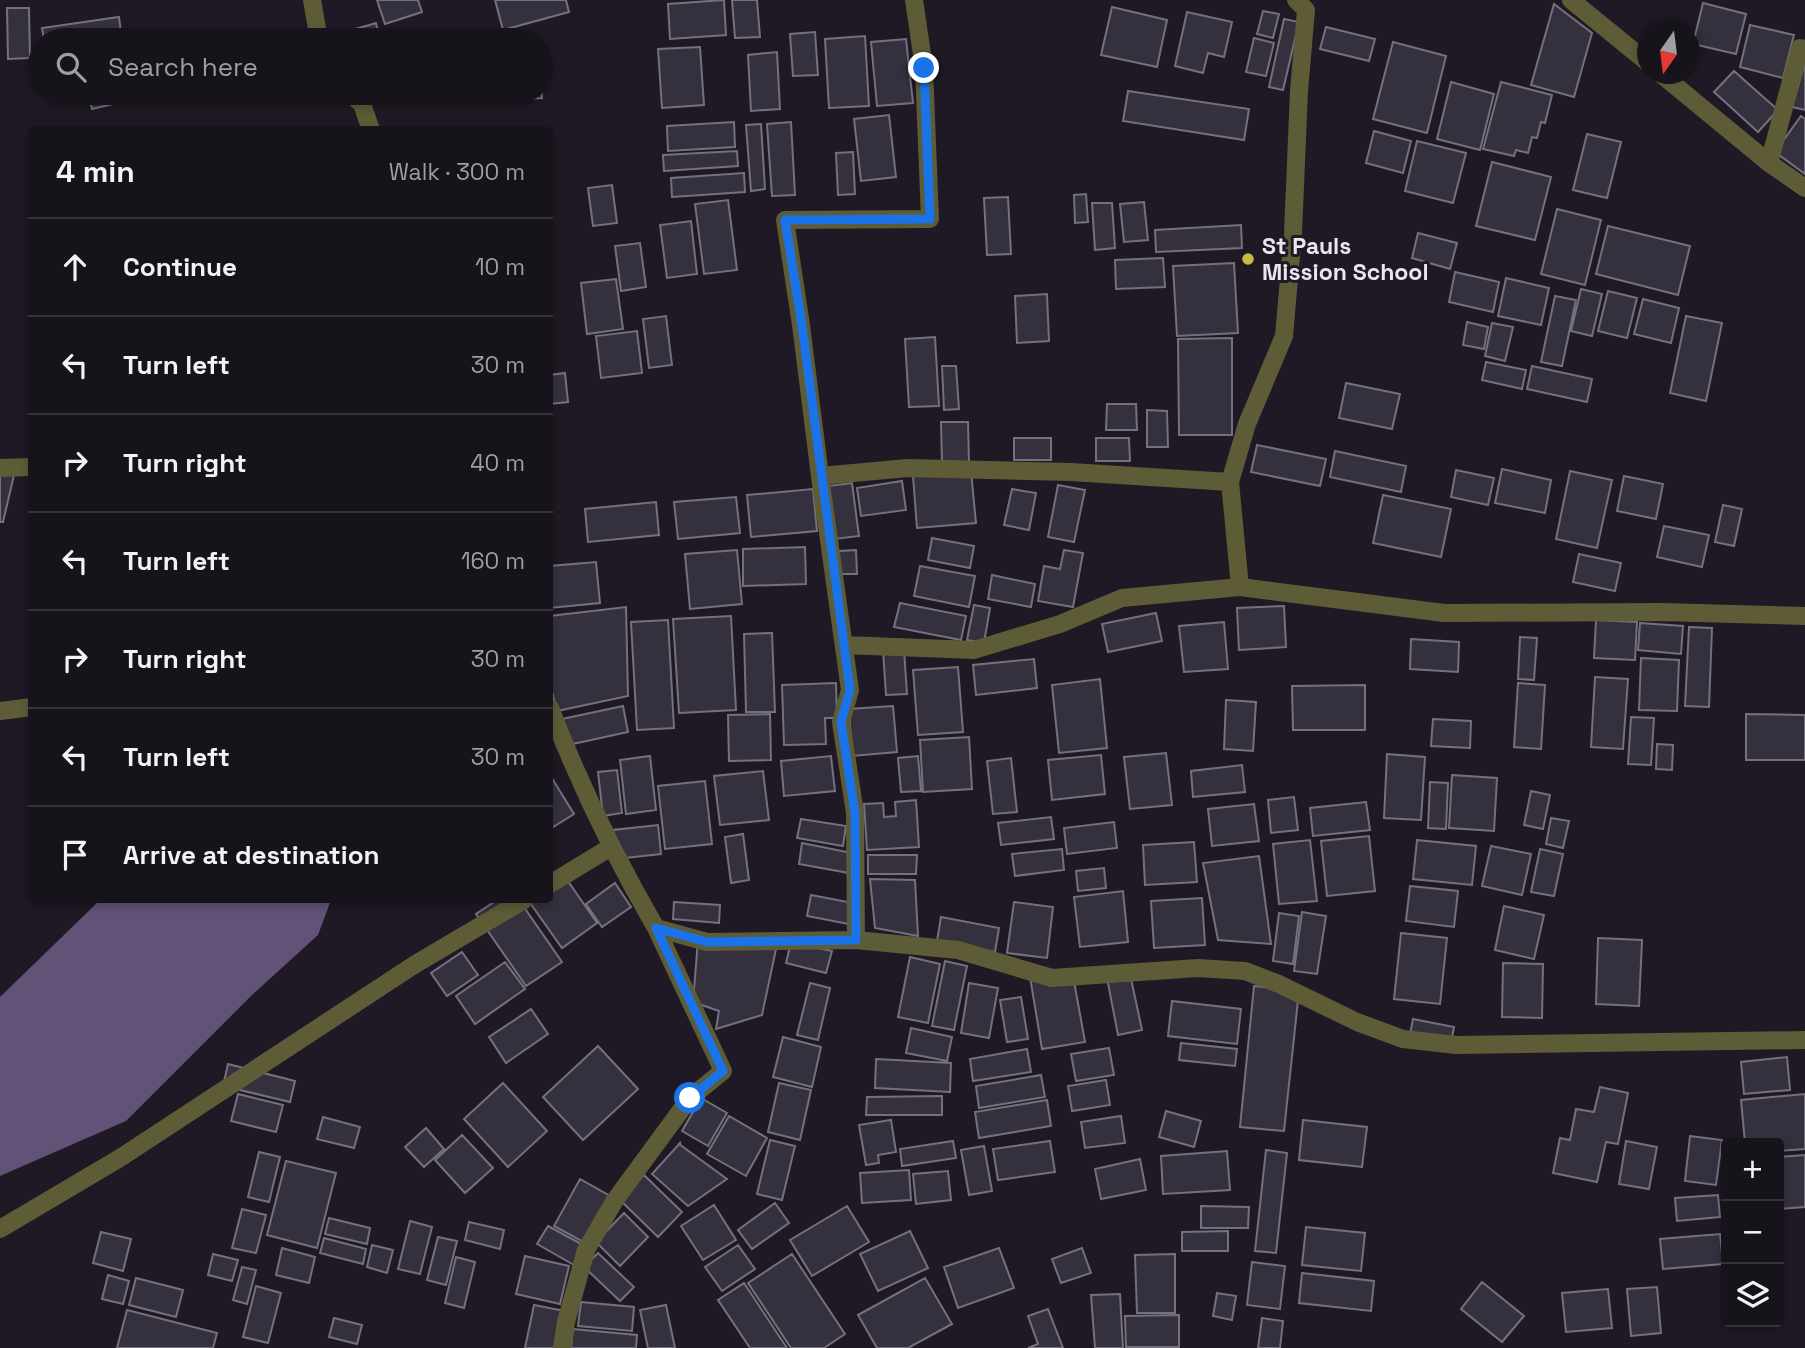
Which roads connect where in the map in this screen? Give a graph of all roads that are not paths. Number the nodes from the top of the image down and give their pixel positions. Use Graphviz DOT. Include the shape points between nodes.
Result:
graph roads {
  1 [pos="312,0"];
  2 [pos="914,0"];
  3 [pos="1296,0"];
  4 [pos="1571,0"];
  5 [pos="317,28"];
  6 [pos="1805,49"];
  7 [pos="1637,54"];
  8 [pos="1673,84"];
  9 [pos="362,105"];
  10 [pos="370,126"];
  11 [pos="1769,163"];
  12 [pos="1805,188"];
  13 [pos="28,467"];
  14 [pos="0,468"];
  15 [pos="820,476"];
  16 [pos="1230,482"];
  17 [pos="1240,587"];
  18 [pos="1805,616"];
  19 [pos="844,645"];
  20 [pos="28,708"];
  21 [pos="0,711"];
  22 [pos="553,716"];
  23 [pos="611,847"];
  24 [pos="553,882"];
  25 [pos="519,903"];
  26 [pos="656,928"];
  27 [pos="856,940"];
  28 [pos="1805,1040"];
  29 [pos="0,1229"];
  30 [pos="562,1348"];
  1 -- 5 [label="street"];
  2 -- 15 [label="street" via="924,68 930,219 785,220"];
  3 -- 16 [label="street" via="1306,10 1284,336 1247,424"];
  4 -- 7 [label="street"];
  6 -- 11 [label="street" via="1800,48"];
  8 -- 11 [label="street"];
  9 -- 10 [label="street"];
  11 -- 12 [label="street"];
  13 -- 14 [label="street"];
  15 -- 16 [label="street" via="908,468"];
  15 -- 19 [label="street"];
  16 -- 17 [label="street"];
  17 -- 18 [label="street" via="1444,613"];
  17 -- 19 [label="street" via="1122,597 1059,624 974,649"];
  19 -- 27 [label="street" via="850,690 841,722 855,813"];
  20 -- 21 [label="street"];
  22 -- 23 [label="street"];
  23 -- 24 [label="street"];
  23 -- 26 [label="street"];
  25 -- 29 [label="street" via="414,965 120,1158"];
  26 -- 27 [label="street" via="707,942"];
  26 -- 30 [label="street" via="723,1071 690,1098 615,1200 586,1250"];
  27 -- 28 [label="street" via="958,950 1052,978 1198,968 1245,971 1404,1039 1456,1045"];
}
